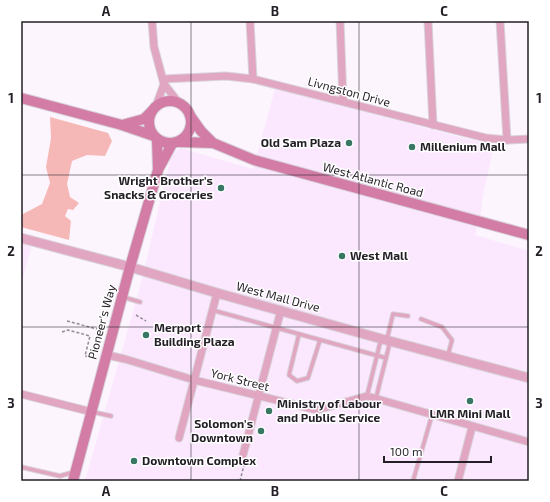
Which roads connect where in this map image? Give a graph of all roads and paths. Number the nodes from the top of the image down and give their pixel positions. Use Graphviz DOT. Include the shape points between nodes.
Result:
graph roads {
  1 [pos="152,21"];
  2 [pos="250,21"];
  3 [pos="340,21"];
  4 [pos="428,21"];
  5 [pos="500,21"];
  6 [pos="253,79"];
  7 [pos="163,81"];
  8 [pos="21,98"];
  9 [pos="343,101"];
  10 [pos="178,102"];
  11 [pos="153,109"];
  12 [pos="191,118"];
  13 [pos="122,125"];
  14 [pos="433,125"];
  15 [pos="155,137"];
  16 [pos="529,138"];
  17 [pos="507,140"];
  18 [pos="176,143"];
  19 [pos="213,143"];
  20 [pos="158,170"];
  21 [pos="529,234"];
  22 [pos="21,238"];
  23 [pos="130,267"];
  24 [pos="217,293"];
  25 [pos="122,297"];
  26 [pos="140,302"];
  27 [pos="212,310"];
  28 [pos="281,310"];
  29 [pos="136,315"];
  30 [pos="408,316"];
  31 [pos="420,319"];
  32 [pos="67,321"];
  33 [pos="146,321"];
  34 [pos="278,328"];
  35 [pos="97,329"];
  36 [pos="62,332"];
  37 [pos="299,334"];
  38 [pos="320,340"];
  39 [pos="386,340"];
  40 [pos="377,356"];
  41 [pos="448,356"];
  42 [pos="106,358"];
  43 [pos="386,358"];
  44 [pos="529,378"];
  45 [pos="194,380"];
  46 [pos="21,394"];
  47 [pos="259,396"];
  48 [pos="367,396"];
  49 [pos="376,399"];
  50 [pos="92,412"];
  51 [pos="432,415"];
  52 [pos="111,416"];
  53 [pos="472,426"];
  54 [pos="178,438"];
  55 [pos="529,442"];
  56 [pos="243,455"];
  57 [pos="21,467"];
  58 [pos="76,471"];
  59 [pos="73,481"];
  60 [pos="240,481"];
  61 [pos="414,481"];
  62 [pos="458,481"];
  1 -- 7 [label="street" via="154,47"];
  2 -- 6 [label="street"];
  3 -- 9 [label="street"];
  4 -- 14 [label="street"];
  5 -- 17 [label="street"];
  6 -- 7 [label="street, Livngston Drive" via="226,76"];
  6 -- 9 [label="street, Livngston Drive"];
  7 -- 10 [label="street"];
  7 -- 11 [label="street"];
  8 -- 13 [label="main road"];
  9 -- 14 [label="street, Livngston Drive"];
  10 -- 11 [label="main road" via="162,102"];
  10 -- 12 [label="main road" via="184,106"];
  11 -- 13 [label="main road" via="144,119"];
  11 -- 15 [label="main road" via="149,124"];
  12 -- 18 [label="main road" via="189,132"];
  12 -- 19 [label="main road, West Atlantic Road"];
  13 -- 15 [label="main road"];
  14 -- 17 [label="street, Livngston Drive" via="486,138"];
  15 -- 18 [label="main road" via="164,143"];
  15 -- 20 [label="main road, Pioneer's Way"];
  16 -- 17 [label="street, Livngston Drive"];
  18 -- 19 [label="main road, West Atlantic Road"];
  18 -- 20 [label="main road, Pioneer's Way"];
  19 -- 21 [label="main road, West Atlantic Road" via="262,163"];
  20 -- 23 [label="main road, Pioneer's Way"];
  22 -- 23 [label="street, West Mall Drive"];
  23 -- 24 [label="street, West Mall Drive"];
  23 -- 25 [label="main road, Pioneer's Way"];
  24 -- 27 [label="street"];
  24 -- 28 [label="street, West Mall Drive"];
  25 -- 26 [label="lane"];
  25 -- 42 [label="main road, Pioneer's Way"];
  27 -- 34 [label="lane"];
  27 -- 45 [label="street"];
  28 -- 34 [label="street"];
  28 -- 39 [label="street, West Mall Drive"];
  29 -- 33 [label="path"];
  30 -- 39 [label="lane" via="393,314"];
  31 -- 41 [label="lane" via="442,327 452,340"];
  32 -- 35 [label="path"];
  34 -- 37 [label="lane"];
  34 -- 47 [label="street"];
  36 -- 42 [label="path" via="68,330 90,336 85,356"];
  37 -- 38 [label="lane"];
  37 -- 38 [label="lane" via="289,375 297,380 308,378"];
  38 -- 40 [label="lane"];
  39 -- 40 [label="lane"];
  39 -- 41 [label="street, West Mall Drive"];
  39 -- 43 [label="lane"];
  40 -- 43 [label="lane"];
  40 -- 48 [label="lane"];
  41 -- 44 [label="street, West Mall Drive"];
  42 -- 45 [label="street, York Street" via="125,359"];
  42 -- 50 [label="main road, Pioneer's Way"];
  43 -- 49 [label="lane"];
  45 -- 47 [label="street, York Street"];
  45 -- 54 [label="street"];
  46 -- 50 [label="street"];
  47 -- 48 [label="street, York Street" via="317,410"];
  47 -- 56 [label="street"];
  48 -- 49 [label="street"];
  49 -- 51 [label="street"];
  50 -- 52 [label="lane"];
  50 -- 58 [label="main road, Pioneer's Way"];
  51 -- 53 [label="street"];
  51 -- 61 [label="lane"];
  53 -- 55 [label="street"];
  53 -- 62 [label="street"];
  56 -- 60 [label="path" via="245,462"];
  57 -- 58 [label="lane" via="60,476"];
  58 -- 59 [label="main road, Pioneer's Way"];
}
